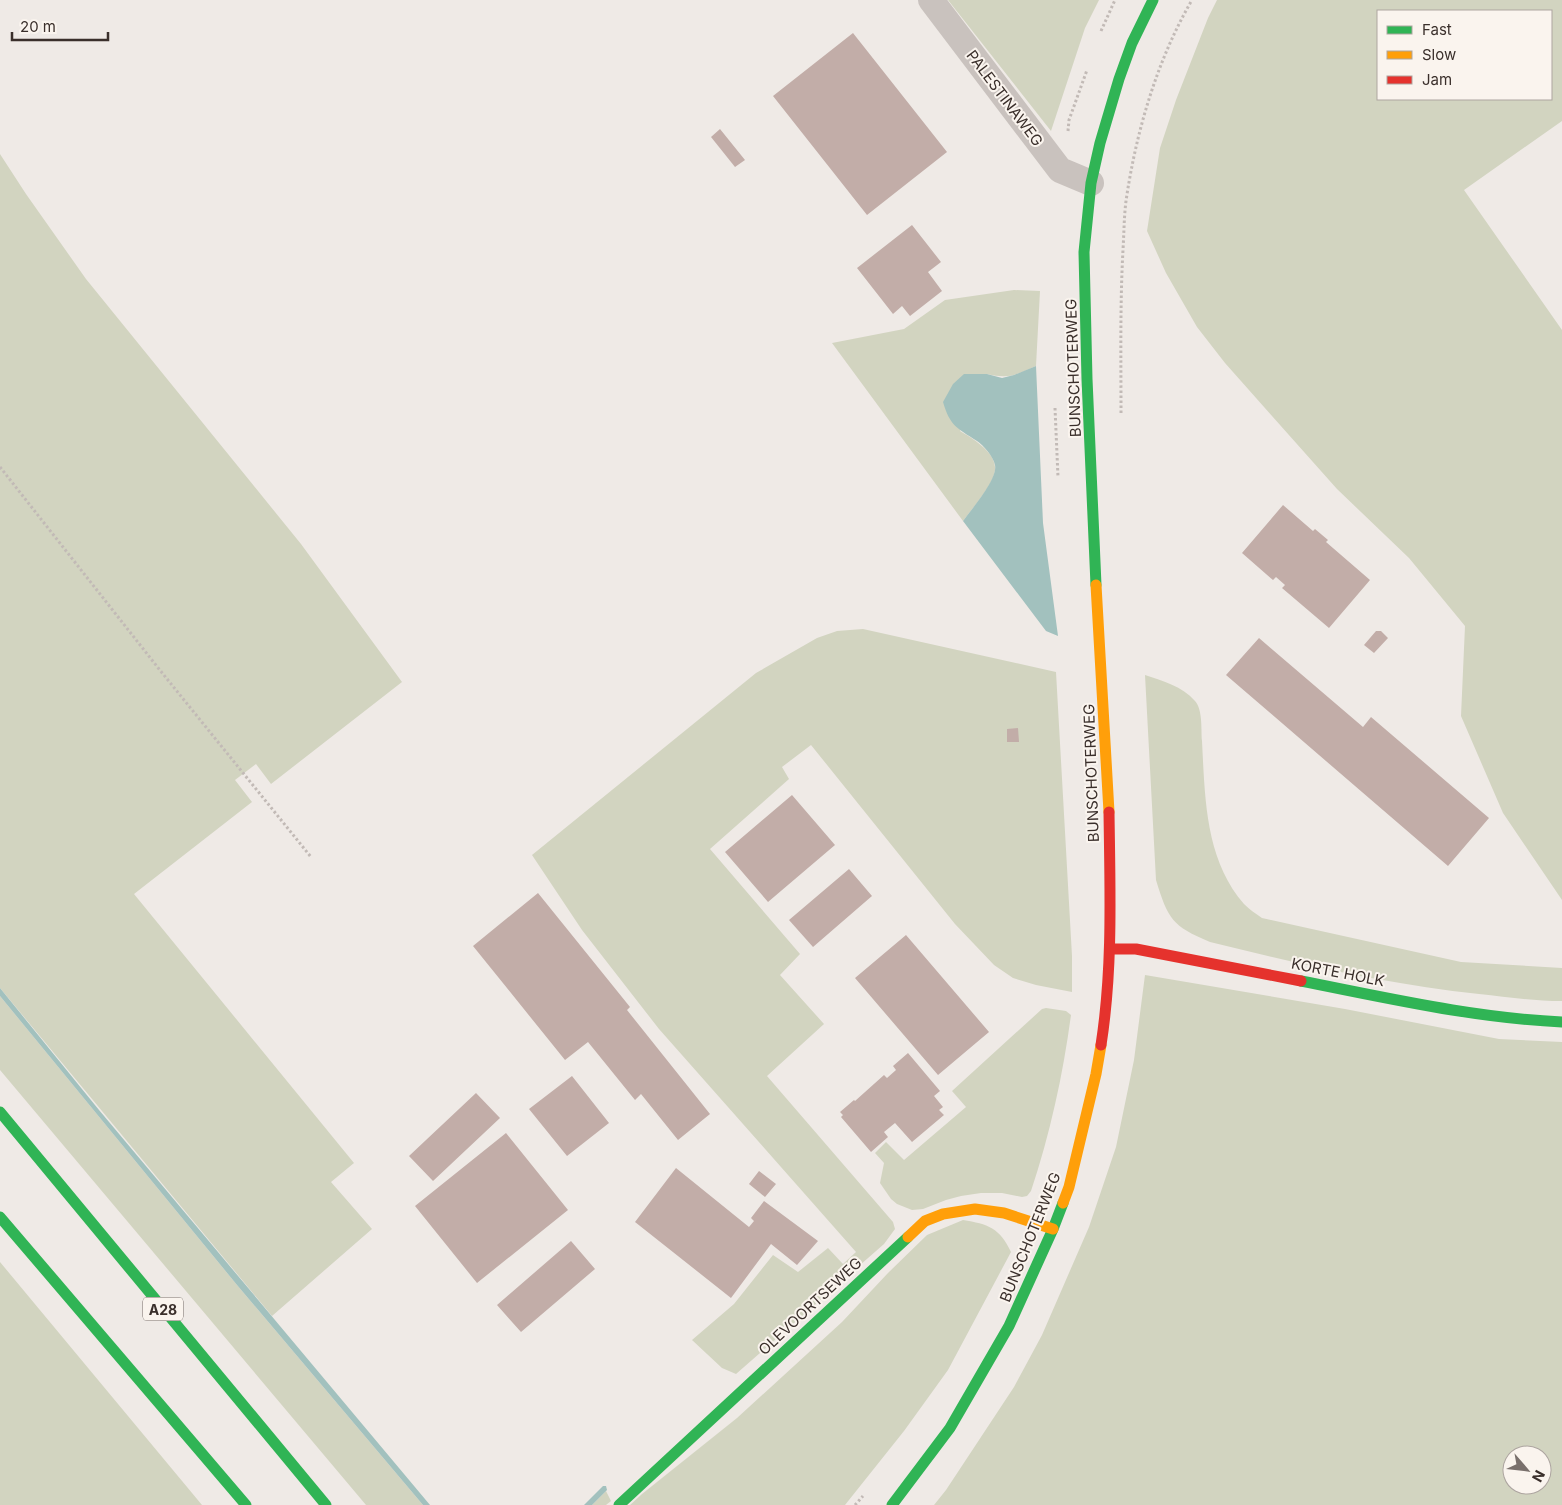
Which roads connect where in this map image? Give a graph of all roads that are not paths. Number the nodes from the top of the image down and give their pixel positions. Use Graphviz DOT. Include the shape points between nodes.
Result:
graph roads {
  1 [pos="931,0"];
  2 [pos="1153,0"];
  3 [pos="1091,183"];
  4 [pos="1110,948"];
  5 [pos="1562,1022"];
  6 [pos="0,1112"];
  7 [pos="0,1217"];
  8 [pos="1053,1229"];
  9 [pos="246,1505"];
  10 [pos="326,1505"];
  11 [pos="619,1505"];
  12 [pos="892,1505"];
  1 -- 3 [label="street, PALESTINAWEG" via="1060,170"];
  2 -- 3 [label="main road, BUNSCHOTERWEG" via="1119,79"];
  3 -- 4 [label="main road, BUNSCHOTERWEG" via="1084,252 1087,379 1109,811"];
  4 -- 5 [label="main road, KORTE HOLK" via="1136,949 1442,1008 1518,1020"];
  4 -- 8 [label="main road, BUNSCHOTERWEG" via="1096,1074 1069,1188"];
  6 -- 10 [label="main road, A28"];
  7 -- 9 [label="main road"];
  8 -- 11 [label="main road, OLEVOORTSEWEG" via="985,1208 964,1209 925,1221"];
  8 -- 12 [label="main road, BUNSCHOTERWEG" via="1009,1326 974,1387 950,1428"];
}
